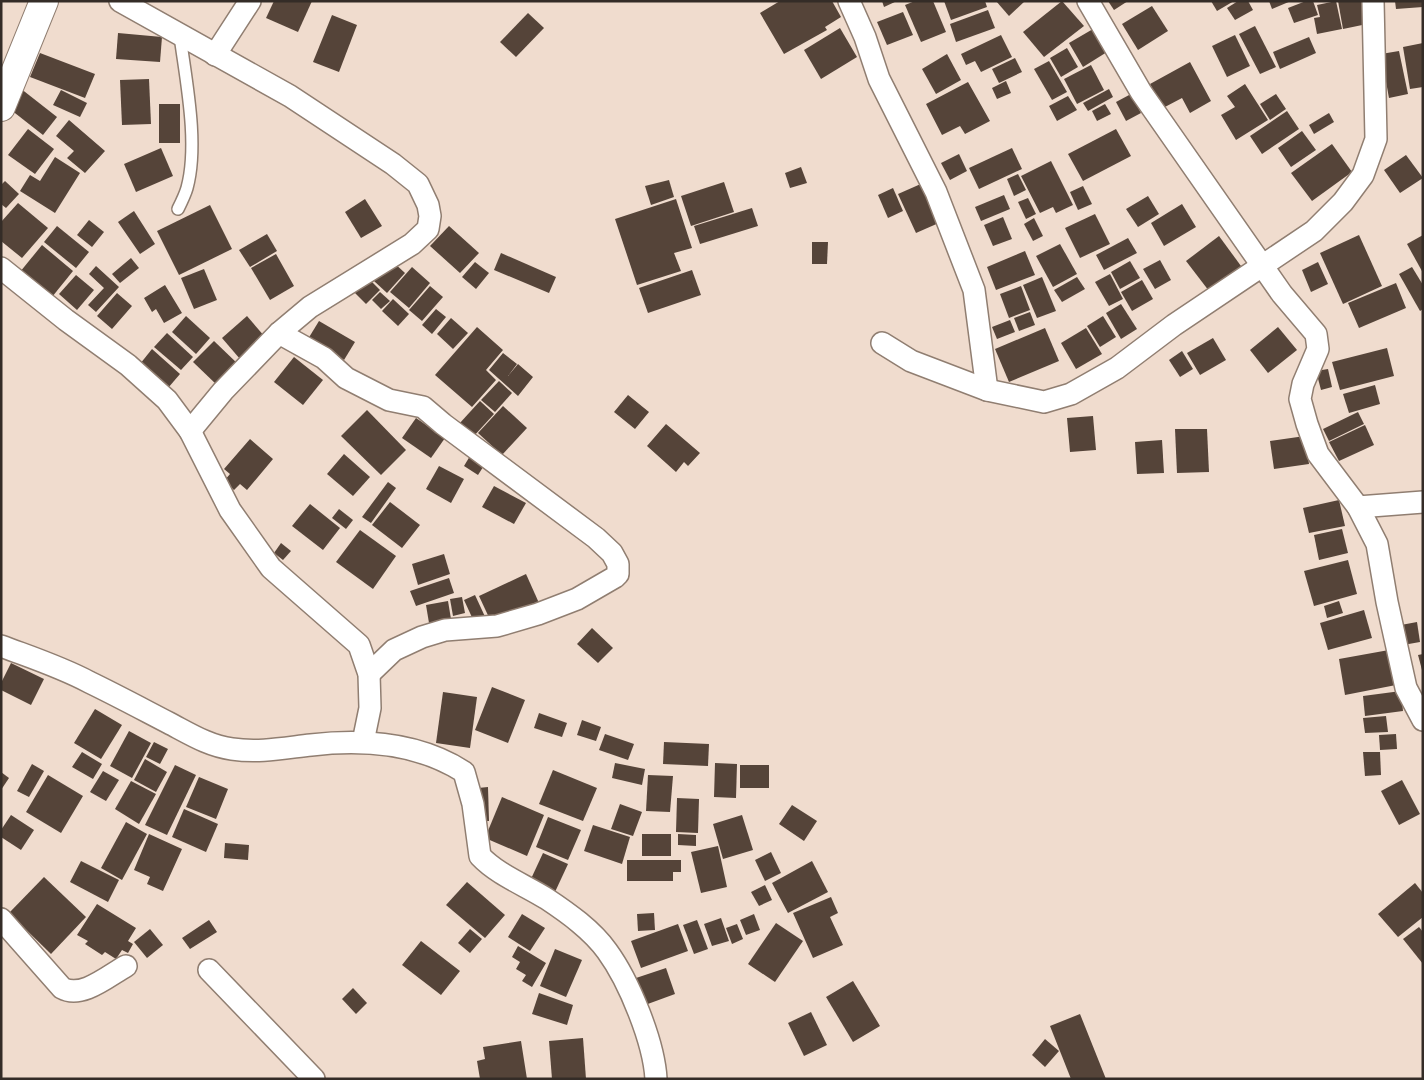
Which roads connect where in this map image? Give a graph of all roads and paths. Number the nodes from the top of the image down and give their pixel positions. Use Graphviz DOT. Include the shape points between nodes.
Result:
graph roads {
  1 [pos="44,1"];
  2 [pos="120,1"];
  3 [pos="250,1"];
  4 [pos="849,1"];
  5 [pos="1088,1"];
  6 [pos="1374,1"];
  7 [pos="180,36"];
  8 [pos="215,55"];
  9 [pos="1,107"];
  10 [pos="178,209"];
  11 [pos="1263,266"];
  12 [pos="1,268"];
  13 [pos="279,333"];
  14 [pos="882,343"];
  15 [pos="987,390"];
  16 [pos="190,431"];
  17 [pos="1423,502"];
  18 [pos="1358,507"];
  19 [pos="1,646"];
  20 [pos="369,674"];
  21 [pos="1423,720"];
  22 [pos="363,742"];
  23 [pos="1,919"];
  24 [pos="126,966"];
  25 [pos="209,970"];
  26 [pos="314,1079"];
  27 [pos="656,1079"];
  1 -- 9 [label="street"];
  2 -- 7 [label="street"];
  3 -- 8 [label="street"];
  4 -- 15 [label="street" via="879,79 936,192 974,290"];
  5 -- 11 [label="street" via="1141,92"];
  6 -- 11 [label="street" via="1376,139 1370,160 1343,202 1314,231"];
  7 -- 8 [label="street"];
  7 -- 10 [label="lane" via="191,148 187,188"];
  8 -- 13 [label="street" via="290,96 394,164 418,184 428,205 428,229 412,244 310,307"];
  11 -- 15 [label="street" via="1174,325 1117,368 1071,394 1044,402"];
  11 -- 18 [label="street" via="1316,334 1318,349 1300,399 1318,454"];
  12 -- 16 [label="street" via="128,365 167,400"];
  13 -- 16 [label="street"];
  13 -- 20 [label="street" via="324,358 346,378 389,400 423,407 578,523 612,553 618,564 615,577 577,599 497,626 445,630 422,637 394,650"];
  14 -- 15 [label="street" via="911,361"];
  16 -- 20 [label="street" via="230,510 271,568 359,645"];
  17 -- 18 [label="street"];
  18 -- 21 [label="street" via="1377,544 1386,602 1406,688"];
  19 -- 22 [label="street" via="86,680 208,743 232,749 270,751"];
  20 -- 22 [label="street" via="369,716"];
  22 -- 27 [label="street" via="394,745 423,753 464,772 473,804 480,856 496,871 526,886 582,925 606,950 618,968 646,1031"];
  23 -- 24 [label="street" via="69,992 84,989"];
  25 -- 26 [label="street"];
}
